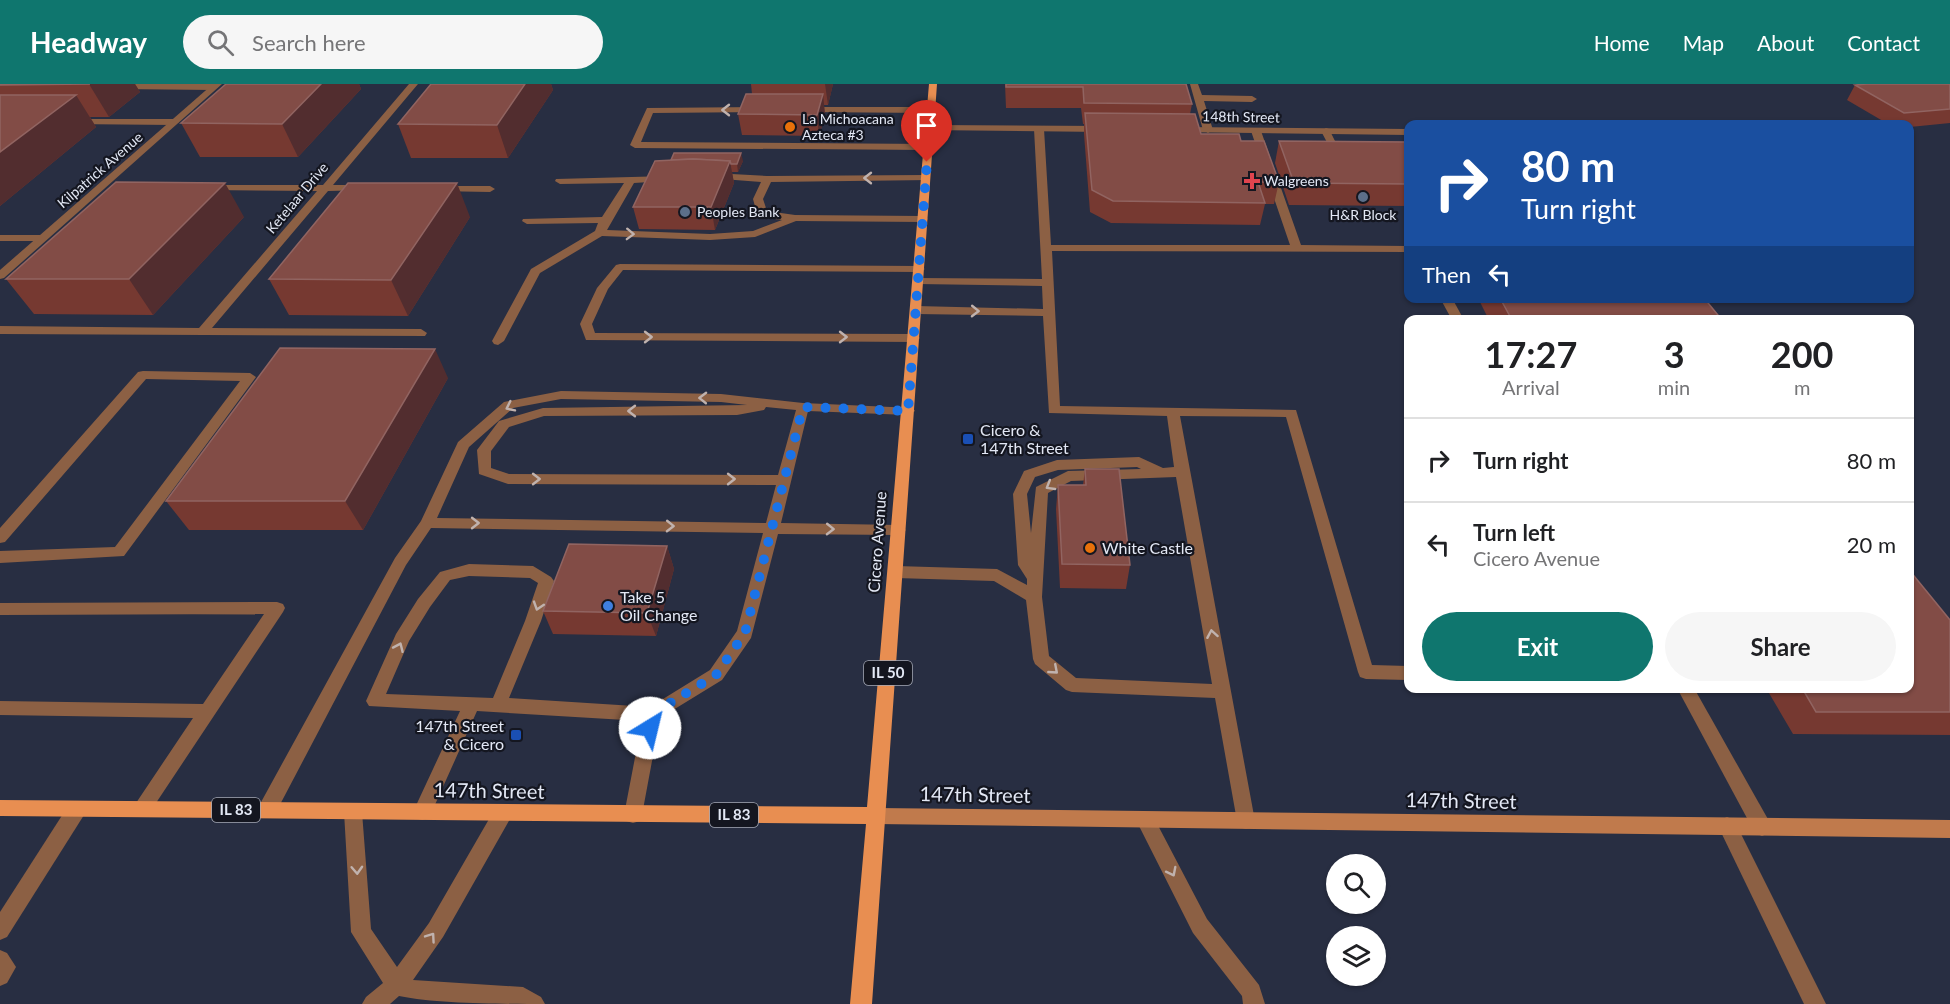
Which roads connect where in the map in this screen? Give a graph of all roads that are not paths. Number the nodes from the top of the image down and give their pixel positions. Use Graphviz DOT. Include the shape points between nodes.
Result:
graph roads {
  1 [pos="414,84"];
  2 [pos="933,84"];
  3 [pos="1194,84"];
  4 [pos="216,86"];
  5 [pos="107,87"];
  6 [pos="1197,98"];
  7 [pos="1252,99"];
  8 [pos="768,110"];
  9 [pos="791,110"];
  10 [pos="932,110"];
  11 [pos="58,122"];
  12 [pos="174,122"];
  13 [pos="930,128"];
  14 [pos="1039,129"];
  15 [pos="1118,129"];
  16 [pos="1163,130"];
  17 [pos="1208,130"];
  18 [pos="1256,131"];
  19 [pos="1326,131"];
  20 [pos="1404,132"];
  21 [pos="1365,146"];
  22 [pos="928,147"];
  23 [pos="697,175"];
  24 [pos="675,177"];
  25 [pos="767,178"];
  26 [pos="926,178"];
  27 [pos="631,180"];
  28 [pos="560,181"];
  29 [pos="102,186"];
  30 [pos="113,186"];
  31 [pos="196,187"];
  32 [pos="326,188"];
  33 [pos="372,188"];
  34 [pos="431,189"];
  35 [pos="490,189"];
  36 [pos="795,218"];
  37 [pos="923,219"];
  38 [pos="605,220"];
  39 [pos="527,221"];
  40 [pos="600,233"];
  41 [pos="0,238"];
  42 [pos="43,238"];
  43 [pos="1046,248"];
  44 [pos="1297,249"];
  45 [pos="1404,249"];
  46 [pos="919,275"];
  47 [pos="0,276"];
  48 [pos="1047,283"];
  49 [pos="916,310"];
  50 [pos="1048,312"];
  51 [pos="0,330"];
  52 [pos="203,331"];
  53 [pos="421,333"];
  54 [pos="914,338"];
  55 [pos="498,342"];
  56 [pos="774,404"];
  57 [pos="803,407"];
  58 [pos="908,411"];
  59 [pos="1173,412"];
  60 [pos="1163,472"];
  61 [pos="1182,472"];
  62 [pos="784,480"];
  63 [pos="427,523"];
  64 [pos="772,528"];
  65 [pos="898,530"];
  66 [pos="0,538"];
  67 [pos="0,557"];
  68 [pos="896,572"];
  69 [pos="1035,589"];
  70 [pos="0,609"];
  71 [pos="1404,673"];
  72 [pos="1223,691"];
  73 [pos="1688,693"];
  74 [pos="472,703"];
  75 [pos="498,705"];
  76 [pos="0,708"];
  77 [pos="208,711"];
  78 [pos="652,714"];
  79 [pos="0,808"];
  80 [pos="77,809"];
  81 [pos="141,809"];
  82 [pos="267,810"];
  83 [pos="354,812"];
  84 [pos="422,812"];
  85 [pos="503,813"];
  86 [pos="633,815"];
  87 [pos="876,816"];
  88 [pos="1145,820"];
  89 [pos="1246,821"];
  90 [pos="1727,826"];
  91 [pos="1762,827"];
  92 [pos="1950,829"];
  93 [pos="0,930"];
  94 [pos="0,960"];
  95 [pos="0,976"];
  96 [pos="397,985"];
  97 [pos="372,1004"];
  98 [pos="534,1004"];
  99 [pos="861,1004"];
  100 [pos="1254,1004"];
  101 [pos="1815,1004"];
  1 -- 32 [label="street, Ketelaar Drive"];
  2 -- 10 [label="main road, Cicero Avenue / IL 50"];
  3 -- 6 [label="street"];
  4 -- 5 [label="street"];
  4 -- 12 [label="street, Kilpatrick Avenue"];
  6 -- 7 [label="street"];
  6 -- 17 [label="street"];
  8 -- 22 [label="street, one-way" via="650,110 635,145"];
  9 -- 10 [label="street"];
  10 -- 13 [label="main road, Cicero Avenue / IL 50"];
  11 -- 12 [label="street"];
  12 -- 29 [label="street, Kilpatrick Avenue"];
  13 -- 14 [label="street"];
  13 -- 22 [label="main road, Cicero Avenue / IL 50"];
  14 -- 15 [label="street"];
  14 -- 43 [label="street"];
  16 -- 17 [label="street, 148th Street"];
  17 -- 18 [label="street, 148th Street"];
  18 -- 19 [label="street, 148th Street"];
  18 -- 44 [label="street"];
  19 -- 20 [label="street, 148th Street"];
  19 -- 21 [label="street" via="1333,146"];
  22 -- 26 [label="main road, Cicero Avenue / IL 50"];
  23 -- 25 [label="street"];
  24 -- 27 [label="street"];
  26 -- 25 [label="street, one-way"];
  25 -- 36 [label="street" via="758,199 762,214"];
  26 -- 37 [label="main road, Cicero Avenue / IL 50"];
  27 -- 28 [label="street"];
  27 -- 38 [label="street"];
  29 -- 30 [label="street"];
  29 -- 42 [label="street, Kilpatrick Avenue"];
  31 -- 32 [label="street"];
  32 -- 33 [label="street"];
  32 -- 52 [label="street, Ketelaar Drive"];
  34 -- 35 [label="street"];
  36 -- 37 [label="street"];
  40 -- 36 [label="street, one-way" via="710,237 755,234"];
  37 -- 46 [label="main road, Cicero Avenue / IL 50"];
  38 -- 39 [label="street"];
  38 -- 40 [label="street"];
  40 -- 55 [label="street" via="535,271"];
  41 -- 42 [label="street"];
  42 -- 47 [label="street, Kilpatrick Avenue"];
  43 -- 44 [label="street"];
  43 -- 48 [label="street"];
  44 -- 45 [label="street"];
  46 -- 48 [label="street"];
  46 -- 49 [label="main road, Cicero Avenue / IL 50"];
  46 -- 54 [label="street, one-way" via="620,267 603,288 586,324 590,337"];
  48 -- 50 [label="street"];
  49 -- 50 [label="street, one-way"];
  49 -- 54 [label="main road, Cicero Avenue / IL 50"];
  50 -- 59 [label="street" via="1054,410"];
  51 -- 52 [label="street"];
  52 -- 53 [label="street"];
  54 -- 58 [label="main road, Cicero Avenue / IL 50"];
  56 -- 57 [label="street"];
  56 -- 62 [label="street, one-way" via="737,411 543,412 504,424 484,450 484,471 508,479"];
  56 -- 63 [label="street, one-way" via="721,398 561,395 509,405 463,445"];
  57 -- 58 [label="street"];
  57 -- 62 [label="street"];
  58 -- 65 [label="main road, Cicero Avenue / IL 50"];
  59 -- 61 [label="street"];
  59 -- 71 [label="street" via="1291,413 1366,672"];
  60 -- 61 [label="street"];
  60 -- 69 [label="street, one-way" via="1068,476 1041,490"];
  60 -- 69 [label="street" via="1139,462 1057,465 1029,474 1020,494 1026,565"];
  72 -- 61 [label="street, one-way"];
  62 -- 64 [label="street"];
  63 -- 64 [label="street, one-way"];
  63 -- 82 [label="street" via="400,562"];
  64 -- 65 [label="street, one-way"];
  64 -- 78 [label="street" via="745,633 716,675"];
  65 -- 68 [label="main road, Cicero Avenue / IL 50"];
  66 -- 67 [label="street" via="143,375 250,377 119,552"];
  68 -- 69 [label="street" via="997,575"];
  68 -- 87 [label="main road, Cicero Avenue / IL 50"];
  69 -- 72 [label="street, one-way" via="1041,659 1072,685"];
  70 -- 77 [label="street" via="277,608"];
  72 -- 89 [label="street"];
  73 -- 91 [label="street"];
  74 -- 75 [label="street"];
  74 -- 75 [label="street, one-way" via="375,701 402,639 445,576 469,570 533,572 546,581"];
  74 -- 84 [label="street"];
  75 -- 78 [label="street"];
  76 -- 77 [label="street"];
  77 -- 81 [label="street"];
  78 -- 86 [label="street"];
  79 -- 80 [label="main road, 147th Street / IL 83"];
  80 -- 81 [label="main road, 147th Street / IL 83"];
  80 -- 93 [label="street"];
  81 -- 82 [label="main road, 147th Street / IL 83"];
  82 -- 83 [label="main road, 147th Street / IL 83"];
  83 -- 84 [label="main road, 147th Street / IL 83"];
  83 -- 96 [label="street, one-way" via="361,932"];
  84 -- 85 [label="main road, 147th Street / IL 83"];
  85 -- 86 [label="main road, 147th Street / IL 83"];
  96 -- 85 [label="street, one-way" via="436,930"];
  86 -- 87 [label="main road, 147th Street / IL 83"];
  87 -- 88 [label="main road, 147th Street"];
  87 -- 99 [label="main road, Cicero Avenue / IL 50"];
  88 -- 89 [label="main road, 147th Street"];
  88 -- 100 [label="street, one-way" via="1200,926 1252,992"];
  89 -- 90 [label="main road, 147th Street"];
  90 -- 91 [label="main road, 147th Street"];
  90 -- 101 [label="street"];
  91 -- 92 [label="main road, 147th Street"];
  94 -- 95 [label="street" via="6,967"];
  96 -- 97 [label="street"];
  96 -- 98 [label="street" via="413,991 523,998"];
}
